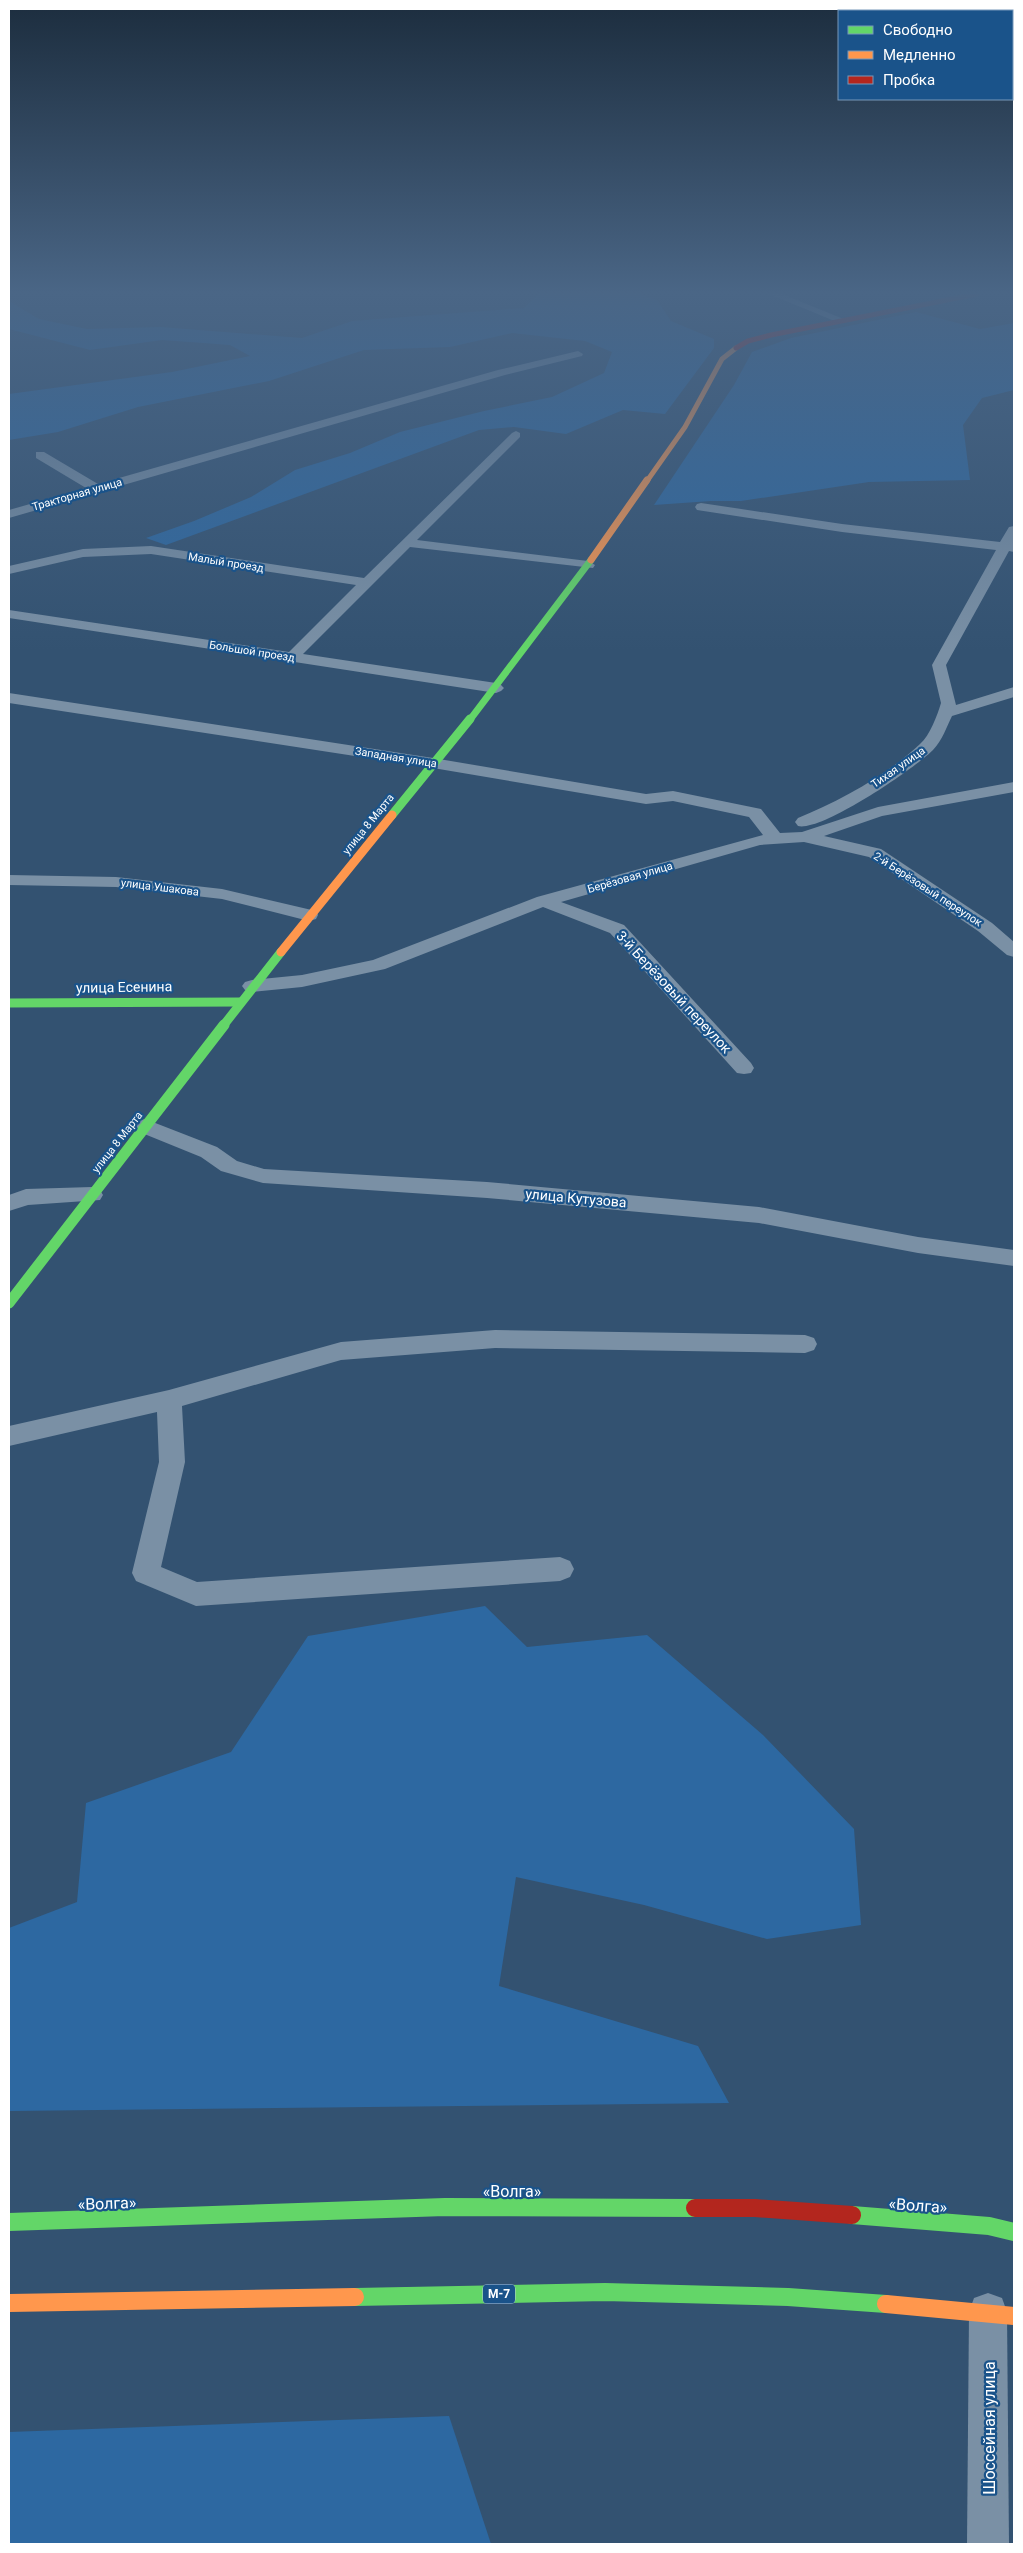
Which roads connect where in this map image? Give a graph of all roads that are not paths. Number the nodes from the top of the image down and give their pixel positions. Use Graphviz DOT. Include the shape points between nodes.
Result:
graph roads {
  1 [pos="357,413"];
  2 [pos="693,413"];
  3 [pos="516,436"];
  4 [pos="40,456"];
  5 [pos="97,488"];
  6 [pos="701,507"];
  7 [pos="9,514"];
  8 [pos="1014,530"];
  9 [pos="409,544"];
  10 [pos="1009,548"];
  11 [pos="588,565"];
  12 [pos="9,570"];
  13 [pos="368,583"];
  14 [pos="9,614"];
  15 [pos="291,658"];
  16 [pos="496,688"];
  17 [pos="1014,692"];
  18 [pos="9,698"];
  19 [pos="946,713"];
  20 [pos="433,763"];
  21 [pos="1014,786"];
  22 [pos="804,837"];
  23 [pos="766,838"];
  24 [pos="9,880"];
  25 [pos="543,901"];
  26 [pos="309,915"];
  27 [pos="1014,950"];
  28 [pos="252,986"];
  29 [pos="240,1002"];
  30 [pos="9,1003"];
  31 [pos="744,1068"];
  32 [pos="145,1126"];
  33 [pos="92,1195"];
  34 [pos="9,1203"];
  35 [pos="1014,1258"];
  36 [pos="9,1303"];
  37 [pos="805,1344"];
  38 [pos="169,1400"];
  39 [pos="9,1436"];
  40 [pos="560,1569"];
  41 [pos="1014,2219"];
  42 [pos="9,2222"];
  43 [pos="989,2226"];
  44 [pos="1014,2232"];
  45 [pos="9,2304"];
  46 [pos="1001,2314"];
  47 [pos="988,2544"];
  1 -- 5 [label="street, Тракторная улица"];
  2 -- 11 [label="main road, улица 8 Марта"];
  3 -- 9 [label="street"];
  4 -- 5 [label="street"];
  5 -- 7 [label="street, Тракторная улица"];
  6 -- 10 [label="street"];
  8 -- 10 [label="street"];
  9 -- 11 [label="street"];
  9 -- 13 [label="street"];
  10 -- 19 [label="street" via="939,665 948,704"];
  11 -- 16 [label="main road, улица 8 Марта"];
  12 -- 13 [label="street, Малый проезд" via="83,553 151,550"];
  13 -- 15 [label="street"];
  14 -- 15 [label="street, Большой проезд"];
  15 -- 16 [label="street, Большой проезд"];
  16 -- 20 [label="main road, улица 8 Марта"];
  17 -- 19 [label="street"];
  18 -- 20 [label="street, Западная улица"];
  19 -- 23 [label="street, Тихая улица" via="928,746 887,777 829,812"];
  20 -- 23 [label="street, Западная улица" via="646,799 673,796 755,814"];
  20 -- 26 [label="main road, улица 8 Марта"];
  21 -- 22 [label="street, Берёзовая улица" via="878,812"];
  22 -- 23 [label="street, Берёзовая улица"];
  22 -- 27 [label="street, 2-й Берёзовый переулок" via="875,853"];
  23 -- 25 [label="street, Берёзовая улица"];
  24 -- 26 [label="street, улица Ушакова" via="125,883 222,894"];
  25 -- 28 [label="street, Берёзовая улица" via="378,965 302,982"];
  25 -- 31 [label="street, 3-й Берёзовый переулок" via="617,929"];
  26 -- 28 [label="main road, улица 8 Марта"];
  28 -- 29 [label="main road, улица 8 Марта"];
  29 -- 30 [label="main road, улица Есенина"];
  29 -- 32 [label="main road, улица 8 Марта"];
  32 -- 33 [label="main road, улица 8 Марта"];
  32 -- 35 [label="street, улица Кутузова" via="209,1152 229,1166 263,1176 487,1190 759,1216 918,1245"];
  33 -- 34 [label="street" via="26,1197"];
  33 -- 36 [label="main road, улица 8 Марта"];
  37 -- 38 [label="street" via="495,1339 341,1351"];
  38 -- 39 [label="street"];
  38 -- 40 [label="street" via="172,1462 146,1574 196,1594"];
  41 -- 43 [label="main road"];
  42 -- 43 [label="main road, «Волга»" via="445,2208 735,2208"];
  43 -- 44 [label="main road, «Волга»"];
  45 -- 46 [label="main road, М-7" via="605,2292 788,2297"];
  46 -- 47 [label="street, Шоссейная улица"];
}
